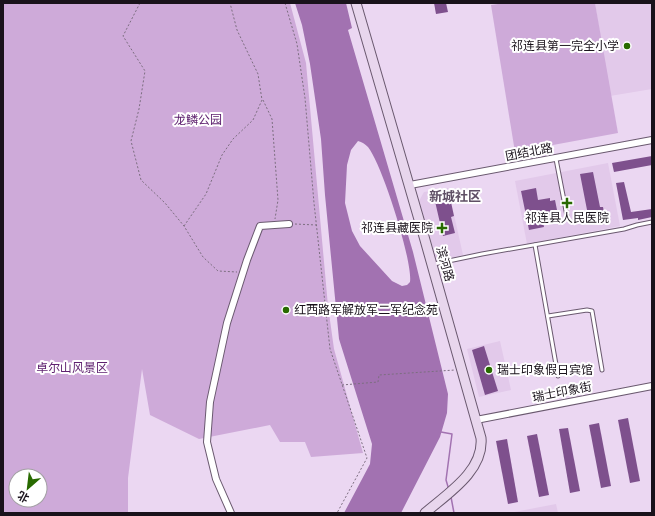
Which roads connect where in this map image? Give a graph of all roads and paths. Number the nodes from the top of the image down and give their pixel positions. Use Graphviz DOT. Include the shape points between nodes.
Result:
graph roads {
  1 [pos="140,3"];
  2 [pos="230,3"];
  3 [pos="285,3"];
  4 [pos="356,3"];
  5 [pos="262,100"];
  6 [pos="652,140"];
  7 [pos="556,158"];
  8 [pos="410,185"];
  9 [pos="567,216"];
  10 [pos="652,222"];
  11 [pos="289,224"];
  12 [pos="274,225"];
  13 [pos="316,225"];
  14 [pos="184,226"];
  15 [pos="535,245"];
  16 [pos="432,264"];
  17 [pos="243,272"];
  18 [pos="548,316"];
  19 [pos="602,370"];
  20 [pos="452,371"];
  21 [pos="558,376"];
  22 [pos="342,385"];
  23 [pos="652,386"];
  24 [pos="476,420"];
  25 [pos="231,513"];
  26 [pos="337,513"];
  27 [pos="425,513"];
  1 -- 14 [label="path" via="123,36 145,71 131,141 141,180 166,203"];
  2 -- 5 [label="path" via="237,30 258,74"];
  3 -- 13 [label="path" via="297,44 306,98"];
  4 -- 8 [label="street, 滨河路"];
  5 -- 12 [label="path" via="272,119 278,200"];
  5 -- 14 [label="path" via="253,120 233,139 222,155 206,194"];
  6 -- 7 [label="street, 团结北路"];
  7 -- 8 [label="street, 团结北路"];
  7 -- 9 [label="lane"];
  8 -- 16 [label="street, 滨河路"];
  10 -- 15 [label="lane"];
  11 -- 12 [label="street"];
  11 -- 13 [label="path"];
  12 -- 17 [label="street" via="260,226"];
  13 -- 22 [label="path" via="330,349"];
  14 -- 17 [label="path" via="203,257 218,271"];
  15 -- 16 [label="lane"];
  15 -- 18 [label="lane"];
  16 -- 24 [label="street, 滨河路"];
  17 -- 25 [label="street" via="227,322 210,402 207,442 216,480"];
  18 -- 19 [label="lane" via="592,311"];
  18 -- 21 [label="lane"];
  20 -- 22 [label="path" via="379,375 378,382"];
  22 -- 26 [label="path" via="367,458"];
  23 -- 24 [label="street, 瑞士印象街"];
  24 -- 27 [label="street, 滨河路" via="482,438 481,450 473,468 457,486"];
}
